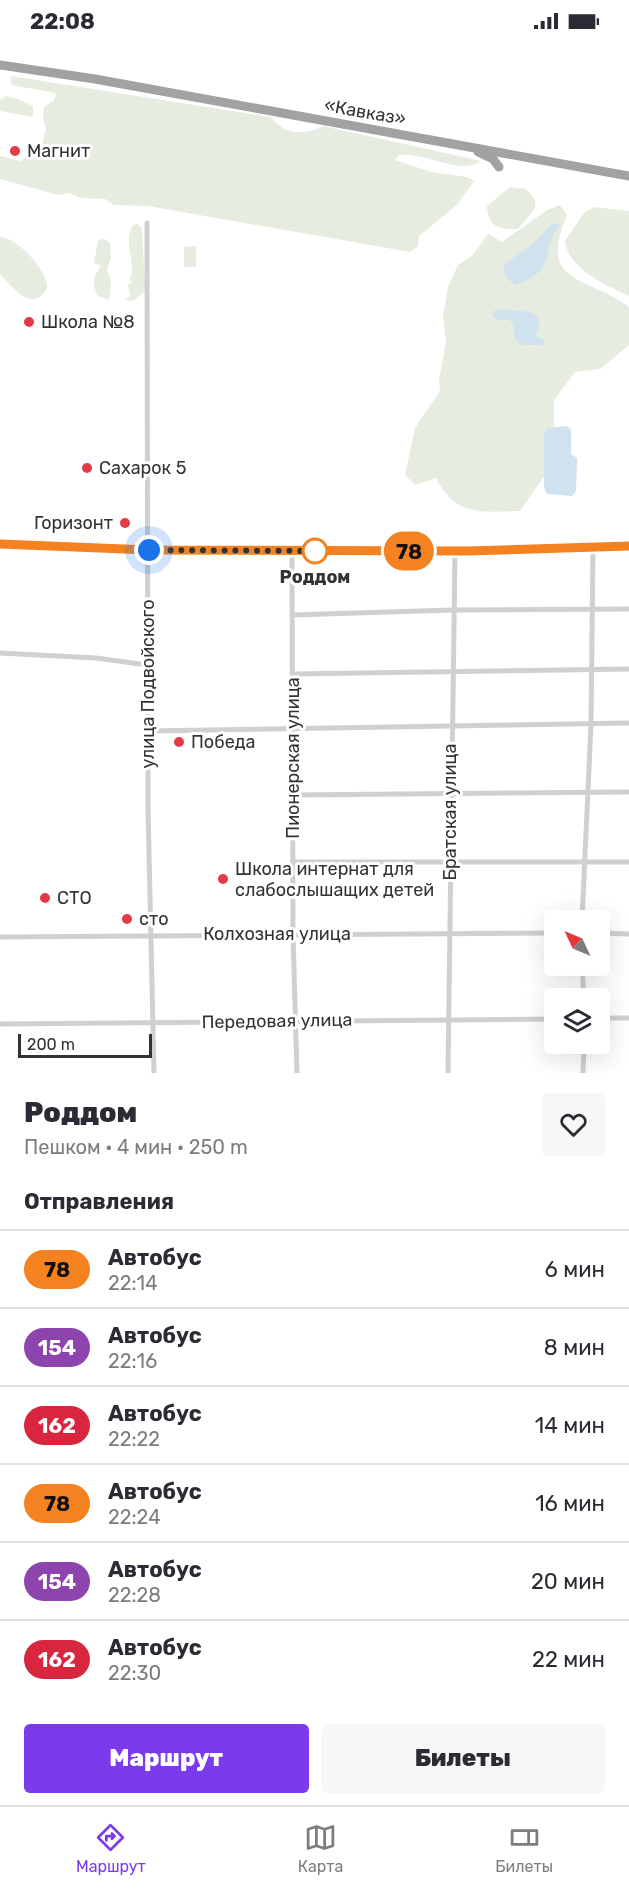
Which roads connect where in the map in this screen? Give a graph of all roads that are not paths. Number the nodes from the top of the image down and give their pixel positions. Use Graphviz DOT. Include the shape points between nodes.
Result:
graph roads {
  1 [pos="0,58"];
  2 [pos="0,65"];
  3 [pos="95,79"];
  4 [pos="468,147"];
  5 [pos="499,167"];
  6 [pos="629,176"];
  7 [pos="147,223"];
  8 [pos="0,544"];
  9 [pos="629,546"];
  10 [pos="593,547"];
  11 [pos="149,550"];
  12 [pos="292,551"];
  13 [pos="455,551"];
  14 [pos="629,609"];
  15 [pos="452,610"];
  16 [pos="592,610"];
  17 [pos="292,615"];
  18 [pos="0,653"];
  19 [pos="147,665"];
  20 [pos="629,669"];
  21 [pos="591,670"];
  22 [pos="451,672"];
  23 [pos="292,674"];
  24 [pos="629,723"];
  25 [pos="591,724"];
  26 [pos="451,726"];
  27 [pos="292,729"];
  28 [pos="147,730"];
  29 [pos="588,792"];
  30 [pos="629,792"];
  31 [pos="450,793"];
  32 [pos="292,795"];
  33 [pos="294,862"];
  34 [pos="585,862"];
  35 [pos="629,862"];
  36 [pos="449,863"];
  37 [pos="583,910"];
  38 [pos="451,933"];
  39 [pos="544,933"];
  40 [pos="610,933"];
  41 [pos="293,934"];
  42 [pos="629,934"];
  43 [pos="150,936"];
  44 [pos="0,937"];
  45 [pos="610,1018"];
  46 [pos="629,1018"];
  47 [pos="544,1019"];
  48 [pos="448,1020"];
  49 [pos="297,1021"];
  50 [pos="152,1023"];
  51 [pos="0,1024"];
  52 [pos="584,1054"];
  53 [pos="154,1073"];
  54 [pos="297,1073"];
  55 [pos="448,1073"];
  56 [pos="583,1073"];
  1 -- 3 [label="highway, «Кавказ»"];
  2 -- 3 [label="highway, «Кавказ»"];
  3 -- 4 [label="highway, «Кавказ»"];
  4 -- 5 [label="highway" via="493,159"];
  4 -- 6 [label="highway, «Кавказ»"];
  7 -- 11 [label="street, улица Подвойского"];
  8 -- 11 [label="main road"];
  9 -- 10 [label="main road"];
  10 -- 13 [label="main road"];
  10 -- 16 [label="street"];
  11 -- 12 [label="main road"];
  11 -- 19 [label="street, улица Подвойского"];
  12 -- 13 [label="main road"];
  12 -- 17 [label="street, Пионерская улица"];
  13 -- 15 [label="street, Братская улица"];
  14 -- 16 [label="street"];
  15 -- 16 [label="street"];
  15 -- 17 [label="street"];
  15 -- 22 [label="street, Братская улица"];
  16 -- 21 [label="street"];
  17 -- 23 [label="street, Пионерская улица"];
  18 -- 19 [label="street"];
  19 -- 28 [label="street, улица Подвойского"];
  20 -- 21 [label="street"];
  21 -- 22 [label="street"];
  21 -- 25 [label="street"];
  22 -- 23 [label="street"];
  22 -- 26 [label="street, Братская улица"];
  23 -- 27 [label="street, Пионерская улица"];
  24 -- 25 [label="street"];
  25 -- 26 [label="street"];
  25 -- 29 [label="street"];
  26 -- 27 [label="street"];
  26 -- 31 [label="street, Братская улица"];
  27 -- 28 [label="street"];
  27 -- 32 [label="street, Пионерская улица"];
  28 -- 43 [label="street, улица Подвойского"];
  29 -- 30 [label="street"];
  29 -- 31 [label="street"];
  29 -- 34 [label="street"];
  31 -- 32 [label="street"];
  31 -- 36 [label="street, Братская улица"];
  32 -- 33 [label="street, Пионерская улица"];
  33 -- 36 [label="street"];
  33 -- 41 [label="street, Пионерская улица"];
  34 -- 35 [label="street"];
  34 -- 36 [label="street"];
  34 -- 37 [label="street"];
  36 -- 38 [label="street, Братская улица"];
  38 -- 39 [label="street, Колхозная улица"];
  38 -- 41 [label="street, Колхозная улица"];
  38 -- 48 [label="street, Братская улица"];
  40 -- 42 [label="street"];
  41 -- 43 [label="street, Колхозная улица"];
  41 -- 49 [label="street, Пионерская улица"];
  43 -- 44 [label="street, Колхозная улица"];
  43 -- 50 [label="street, улица Подвойского"];
  45 -- 46 [label="street"];
  47 -- 48 [label="street, Передовая улица"];
  48 -- 49 [label="street, Передовая улица"];
  48 -- 55 [label="street, Братская улица"];
  49 -- 50 [label="street, Передовая улица"];
  49 -- 54 [label="street, Пионерская улица"];
  50 -- 51 [label="street, Передовая улица"];
  50 -- 53 [label="street, улица Подвойского"];
  52 -- 56 [label="street"];
}
